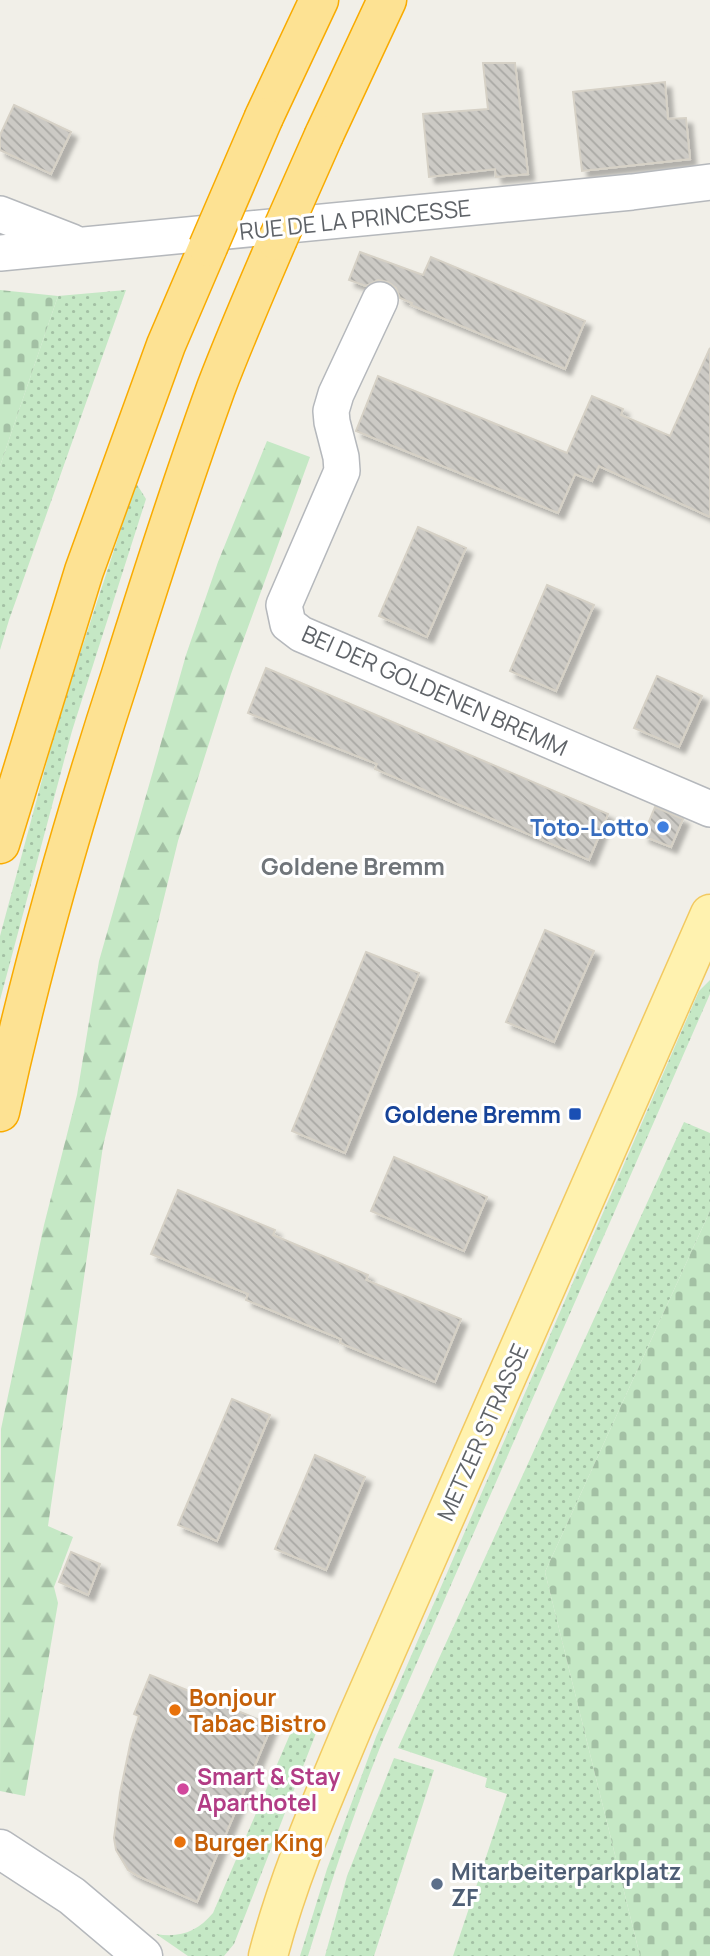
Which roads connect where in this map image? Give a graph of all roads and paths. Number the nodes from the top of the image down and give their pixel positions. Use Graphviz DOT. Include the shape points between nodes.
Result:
graph roads {
  1 [pos="319,0"];
  2 [pos="387,0"];
  3 [pos="710,183"];
  4 [pos="0,214"];
  5 [pos="81,246"];
  6 [pos="0,253"];
  7 [pos="380,300"];
  8 [pos="710,809"];
  9 [pos="0,844"];
  10 [pos="710,914"];
  11 [pos="0,1112"];
  12 [pos="0,1849"];
  13 [pos="143,1956"];
  14 [pos="268,1956"];
  1 -- 9 [label="highway, bridge" via="166,345 84,571"];
  2 -- 11 [label="highway, bridge" via="277,241 217,387 101,736 57,884"];
  3 -- 5 [label="street, RUE DE LA PRINCESSE"];
  4 -- 5 [label="street"];
  5 -- 6 [label="street, RUE DE LA PRINCESSE"];
  7 -- 8 [label="street, BEI DER GOLDENEN BREMM" via="331,411 342,471 284,606 288,624 301,634"];
  10 -- 14 [label="main road, METZER STRASSE" via="355,1722 314,1819"];
  12 -- 13 [label="street" via="72,1896"];
}
